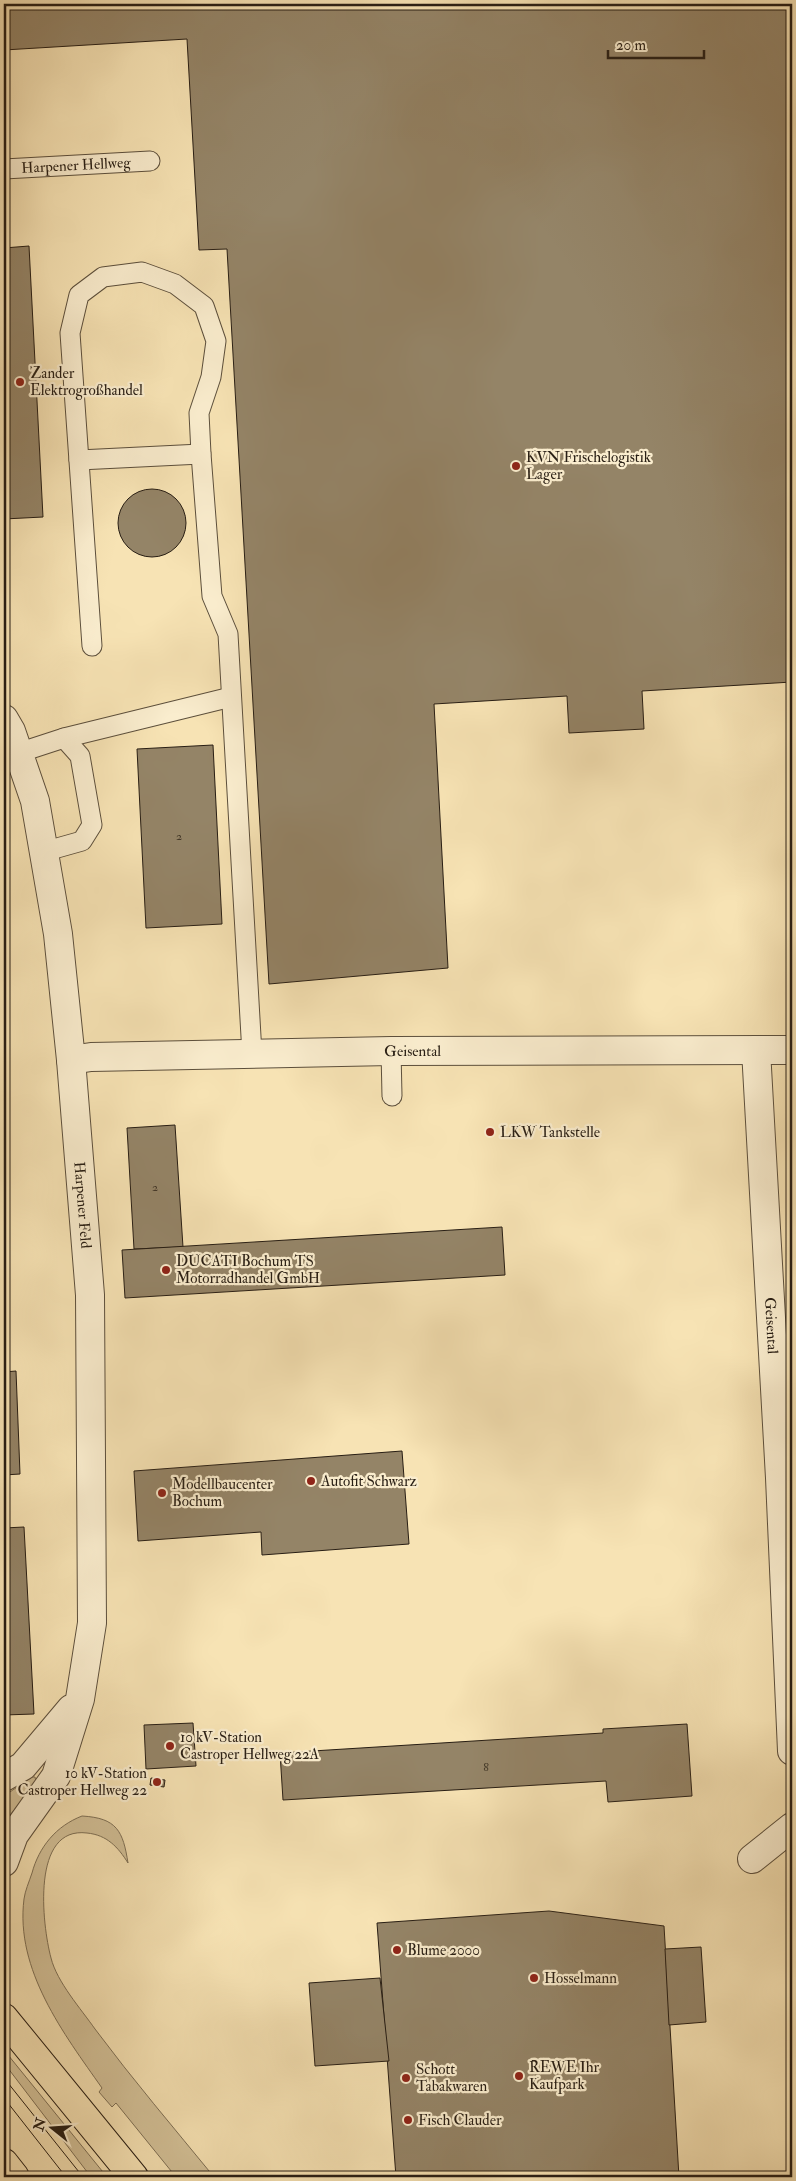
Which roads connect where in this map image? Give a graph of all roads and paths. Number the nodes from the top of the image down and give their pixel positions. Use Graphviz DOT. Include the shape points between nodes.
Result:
graph roads {
  1 [pos="150,161"];
  2 [pos="4,169"];
  3 [pos="201,454"];
  4 [pos="79,460"];
  5 [pos="92,646"];
  6 [pos="232,696"];
  7 [pos="4,719"];
  8 [pos="64,738"];
  9 [pos="18,753"];
  10 [pos="43,852"];
  11 [pos="756,1050"];
  12 [pos="792,1050"];
  13 [pos="391,1051"];
  14 [pos="252,1054"];
  15 [pos="72,1060"];
  16 [pos="392,1096"];
  17 [pos="80,1699"];
  18 [pos="792,1751"];
  19 [pos="4,1777"];
  20 [pos="792,1827"];
  21 [pos="752,1859"];
  22 [pos="4,1862"];
  23 [pos="4,2018"];
  24 [pos="4,2163"];
  25 [pos="15,2177"];
  26 [pos="134,2177"];
  1 -- 2 [label="lane, Harpener Hellweg"];
  3 -- 4 [label="lane"];
  3 -- 4 [label="lane" via="200,413 211,377 216,341 204,306 175,284 142,272 103,277 79,295 70,333"];
  3 -- 6 [label="lane" via="212,596 228,634"];
  4 -- 5 [label="lane"];
  6 -- 8 [label="lane"];
  6 -- 14 [label="lane"];
  7 -- 9 [label="street, Harpener Feld"];
  8 -- 9 [label="lane"];
  8 -- 10 [label="lane" via="80,756 92,825 82,841"];
  9 -- 10 [label="street, Harpener Feld" via="35,801"];
  10 -- 15 [label="street, Harpener Feld" via="58,934"];
  11 -- 12 [label="street, Geisental"];
  11 -- 13 [label="street, Geisental"];
  11 -- 18 [label="street, Geisental"];
  13 -- 14 [label="street, Geisental"];
  13 -- 16 [label="lane"];
  14 -- 15 [label="street, Geisental"];
  15 -- 17 [label="street, Harpener Feld" via="90,1313 92,1624"];
  17 -- 19 [label="street" via="23,1766"];
  17 -- 22 [label="street, Harpener Feld" via="56,1776 14,1835"];
  20 -- 21 [label="street"];
  23 -- 26 [label="main road"];
  24 -- 25 [label="main road"];
}
